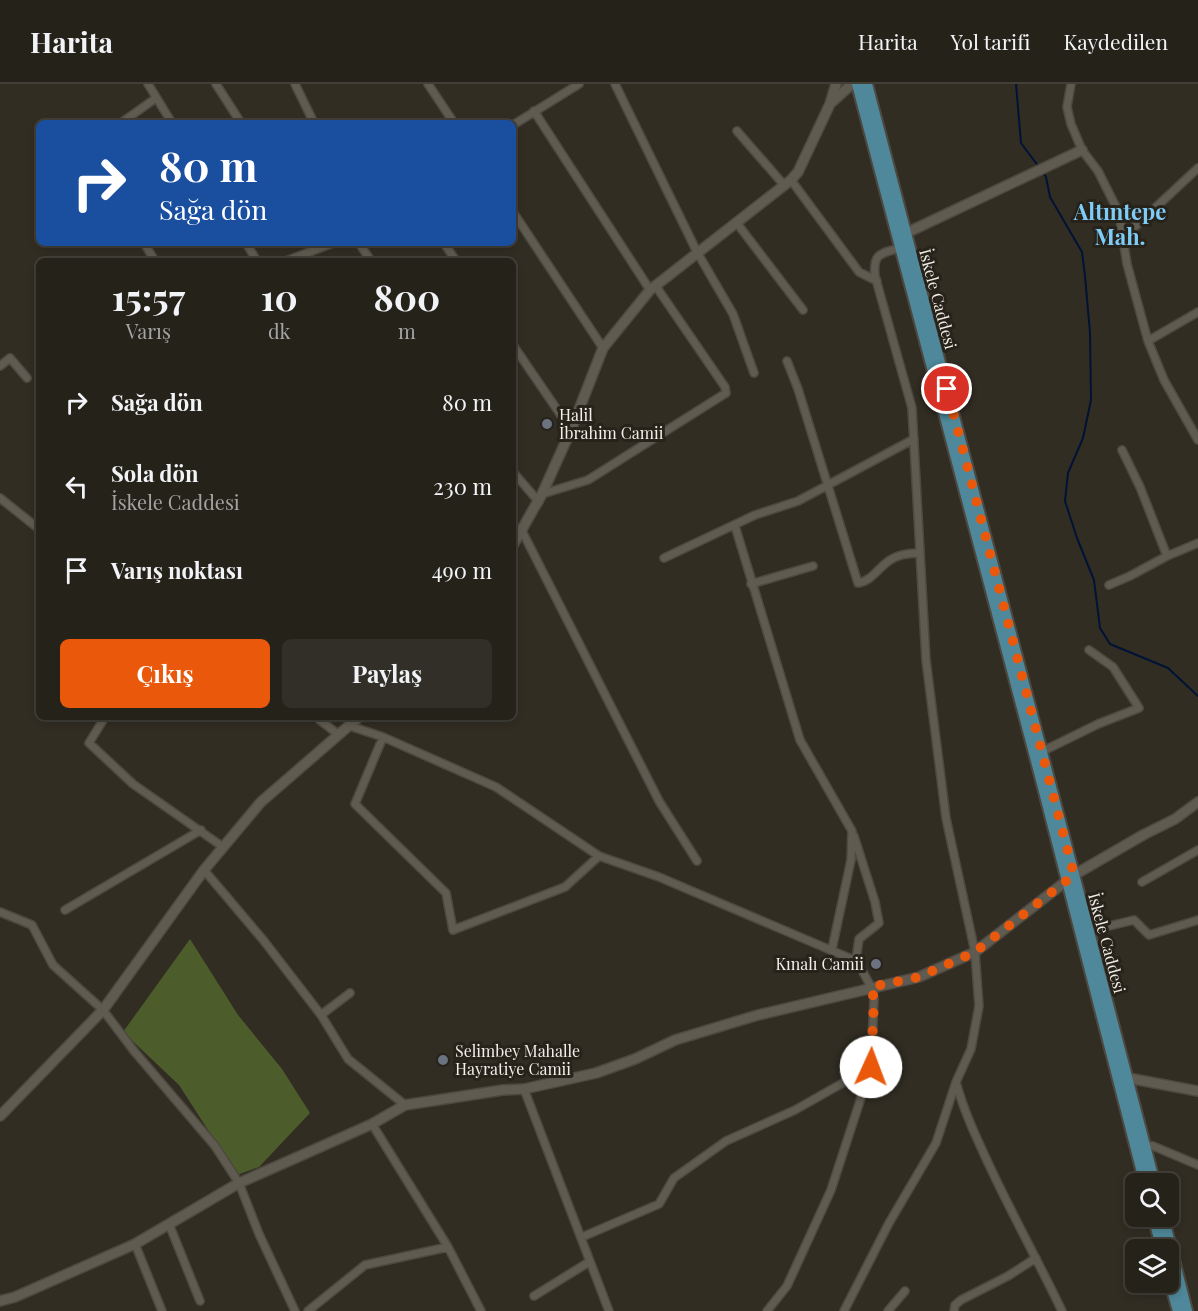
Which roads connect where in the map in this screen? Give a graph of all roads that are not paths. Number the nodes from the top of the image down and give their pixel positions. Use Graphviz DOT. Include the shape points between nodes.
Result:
graph roads {
  1 [pos="148,84"];
  2 [pos="216,84"];
  3 [pos="295,84"];
  4 [pos="428,84"];
  5 [pos="579,84"];
  6 [pos="615,84"];
  7 [pos="836,84"];
  8 [pos="852,84"];
  9 [pos="856,84"];
  10 [pos="867,84"];
  11 [pos="1071,84"];
  12 [pos="156,98"];
  13 [pos="830,104"];
  14 [pos="534,111"];
  15 [pos="125,120"];
  16 [pos="170,120"];
  17 [pos="239,120"];
  18 [pos="313,120"];
  19 [pos="452,120"];
  20 [pos="516,123"];
  21 [pos="737,131"];
  22 [pos="1082,150"];
  23 [pos="1198,168"];
  24 [pos="787,182"];
  25 [pos="516,218"];
  26 [pos="736,222"];
  27 [pos="1123,238"];
  28 [pos="900,239"];
  29 [pos="320,246"];
  30 [pos="697,252"];
  31 [pos="293,258"];
  32 [pos="876,281"];
  33 [pos="652,288"];
  34 [pos="803,310"];
  35 [pos="1198,312"];
  36 [pos="1148,341"];
  37 [pos="603,348"];
  38 [pos="516,349"];
  39 [pos="787,362"];
  40 [pos="0,366"];
  41 [pos="754,373"];
  42 [pos="27,378"];
  43 [pos="571,430"];
  44 [pos="914,439"];
  45 [pos="1198,440"];
  46 [pos="1122,450"];
  47 [pos="516,475"];
  48 [pos="827,486"];
  49 [pos="0,498"];
  50 [pos="540,498"];
  51 [pos="735,526"];
  52 [pos="36,527"];
  53 [pos="516,528"];
  54 [pos="521,533"];
  55 [pos="516,540"];
  56 [pos="1198,543"];
  57 [pos="919,553"];
  58 [pos="1167,556"];
  59 [pos="664,558"];
  60 [pos="813,566"];
  61 [pos="752,584"];
  62 [pos="1109,585"];
  63 [pos="1089,650"];
  64 [pos="103,720"];
  65 [pos="320,720"];
  66 [pos="356,720"];
  67 [pos="350,726"];
  68 [pos="339,735"];
  69 [pos="383,737"];
  70 [pos="1038,753"];
  71 [pos="1198,802"];
  72 [pos="201,830"];
  73 [pos="852,831"];
  74 [pos="223,847"];
  75 [pos="1198,850"];
  76 [pos="599,856"];
  77 [pos="697,861"];
  78 [pos="204,870"];
  79 [pos="1070,878"];
  80 [pos="1143,882"];
  81 [pos="65,910"];
  82 [pos="0,912"];
  83 [pos="1198,920"];
  84 [pos="1088,931"];
  85 [pos="832,950"];
  86 [pos="975,952"];
  87 [pos="856,959"];
  88 [pos="871,987"];
  89 [pos="350,993"];
  90 [pos="104,1010"];
  91 [pos="321,1015"];
  92 [pos="871,1067"];
  93 [pos="1128,1078"];
  94 [pos="956,1082"];
  95 [pos="524,1089"];
  96 [pos="1198,1091"];
  97 [pos="405,1105"];
  98 [pos="0,1116"];
  99 [pos="372,1124"];
  100 [pos="1145,1145"];
  101 [pos="1198,1165"];
  102 [pos="1142,1173"];
  103 [pos="1152,1173"];
  104 [pos="238,1183"];
  105 [pos="169,1224"];
  106 [pos="1166,1227"];
  107 [pos="582,1237"];
  108 [pos="135,1244"];
  109 [pos="448,1247"];
  110 [pos="1036,1258"];
  111 [pos="590,1262"];
  112 [pos="905,1291"];
  113 [pos="1173,1293"];
  114 [pos="534,1296"];
  115 [pos="0,1300"];
  116 [pos="200,1301"];
  117 [pos="1060,1310"];
  118 [pos="162,1311"];
  119 [pos="295,1311"];
  120 [pos="308,1311"];
  121 [pos="481,1311"];
  122 [pos="609,1311"];
  123 [pos="767,1311"];
  124 [pos="844,1311"];
  125 [pos="888,1311"];
  126 [pos="954,1311"];
  127 [pos="1178,1311"];
  128 [pos="1187,1311"];
  1 -- 12 [label="street"];
  2 -- 17 [label="street"];
  3 -- 18 [label="street"];
  4 -- 19 [label="street"];
  5 -- 14 [label="street"];
  6 -- 30 [label="street"];
  7 -- 13 [label="street"];
  8 -- 13 [label="street"];
  9 -- 28 [label="main road"];
  10 -- 28 [label="main road, İskele Caddesi"];
  11 -- 22 [label="street" via="1067,107"];
  12 -- 15 [label="street"];
  12 -- 16 [label="street"];
  13 -- 24 [label="street" via="798,172"];
  14 -- 20 [label="street"];
  14 -- 33 [label="street"];
  21 -- 24 [label="street"];
  22 -- 27 [label="street" via="1098,171 1119,213"];
  22 -- 28 [label="street"];
  23 -- 27 [label="street"];
  24 -- 26 [label="street"];
  24 -- 32 [label="street" via="859,272"];
  25 -- 37 [label="street"];
  26 -- 30 [label="street"];
  26 -- 34 [label="street"];
  27 -- 36 [label="street"];
  28 -- 32 [label="street" via="875,259"];
  28 -- 70 [label="main road, İskele Caddesi"];
  28 -- 70 [label="main road"];
  29 -- 31 [label="street"];
  30 -- 33 [label="street"];
  30 -- 41 [label="street" via="734,314"];
  32 -- 44 [label="street" via="908,390"];
  33 -- 37 [label="street"];
  33 -- 50 [label="street" via="726,393 588,480"];
  35 -- 36 [label="street"];
  36 -- 45 [label="street" via="1164,380"];
  37 -- 43 [label="street"];
  38 -- 43 [label="street"];
  39 -- 48 [label="street"];
  40 -- 42 [label="street" via="10,358"];
  43 -- 50 [label="street"];
  44 -- 48 [label="street"];
  44 -- 57 [label="street"];
  46 -- 58 [label="street"];
  47 -- 50 [label="street"];
  48 -- 51 [label="street"];
  48 -- 57 [label="street" via="858,584 899,555"];
  49 -- 52 [label="street"];
  50 -- 54 [label="street"];
  51 -- 59 [label="street"];
  51 -- 61 [label="street"];
  53 -- 54 [label="street"];
  54 -- 55 [label="street"];
  54 -- 77 [label="street" via="659,801"];
  56 -- 58 [label="street"];
  57 -- 86 [label="street" via="926,660 946,818"];
  58 -- 62 [label="street"];
  60 -- 61 [label="street"];
  61 -- 73 [label="street" via="800,740"];
  63 -- 70 [label="street" via="1113,667 1139,708"];
  64 -- 72 [label="street" via="89,743 133,784"];
  65 -- 68 [label="street"];
  66 -- 67 [label="street"];
  67 -- 68 [label="street"];
  67 -- 69 [label="street"];
  68 -- 74 [label="street" via="261,802"];
  69 -- 76 [label="street" via="496,787"];
  69 -- 76 [label="street" via="355,804 446,893 453,930 565,887"];
  70 -- 79 [label="main road, İskele Caddesi"];
  71 -- 79 [label="street"];
  72 -- 74 [label="street"];
  72 -- 81 [label="street"];
  73 -- 85 [label="street" via="851,860"];
  73 -- 87 [label="street" via="879,923 859,939"];
  74 -- 78 [label="street"];
  75 -- 80 [label="street"];
  76 -- 85 [label="street"];
  78 -- 90 [label="street"];
  78 -- 91 [label="street"];
  79 -- 84 [label="main road, İskele Caddesi"];
  79 -- 86 [label="street"];
  79 -- 102 [label="main road"];
  82 -- 90 [label="street" via="32,925 53,965"];
  83 -- 84 [label="street" via="1149,935 1134,920"];
  84 -- 93 [label="main road, İskele Caddesi"];
  85 -- 87 [label="street"];
  86 -- 88 [label="street" via="919,977"];
  86 -- 94 [label="street" via="979,1006 971,1049"];
  87 -- 88 [label="street"];
  88 -- 92 [label="street"];
  88 -- 95 [label="street" via="758,1015 675,1040 596,1073"];
  89 -- 91 [label="street"];
  90 -- 98 [label="street"];
  90 -- 104 [label="street" via="215,1146"];
  91 -- 97 [label="street" via="348,1059"];
  92 -- 107 [label="street" via="795,1110 726,1141 674,1178 659,1204"];
  92 -- 123 [label="street" via="831,1190 788,1286"];
  93 -- 96 [label="street"];
  93 -- 100 [label="main road, İskele Caddesi"];
  94 -- 110 [label="street" via="962,1108"];
  94 -- 124 [label="street" via="936,1143"];
  95 -- 97 [label="street"];
  95 -- 107 [label="street"];
  97 -- 99 [label="street"];
  99 -- 104 [label="street"];
  99 -- 109 [label="street"];
  100 -- 101 [label="street"];
  100 -- 103 [label="main road, İskele Caddesi"];
  104 -- 105 [label="street"];
  104 -- 119 [label="street"];
  105 -- 108 [label="street"];
  105 -- 116 [label="street"];
  106 -- 128 [label="main road"];
  107 -- 111 [label="street"];
  108 -- 115 [label="street"];
  108 -- 118 [label="street"];
  109 -- 120 [label="street" via="365,1265"];
  109 -- 121 [label="street"];
  110 -- 117 [label="street"];
  110 -- 126 [label="street" via="961,1300"];
  111 -- 114 [label="street"];
  111 -- 122 [label="street"];
  112 -- 125 [label="street"];
  113 -- 127 [label="main road"];
}
